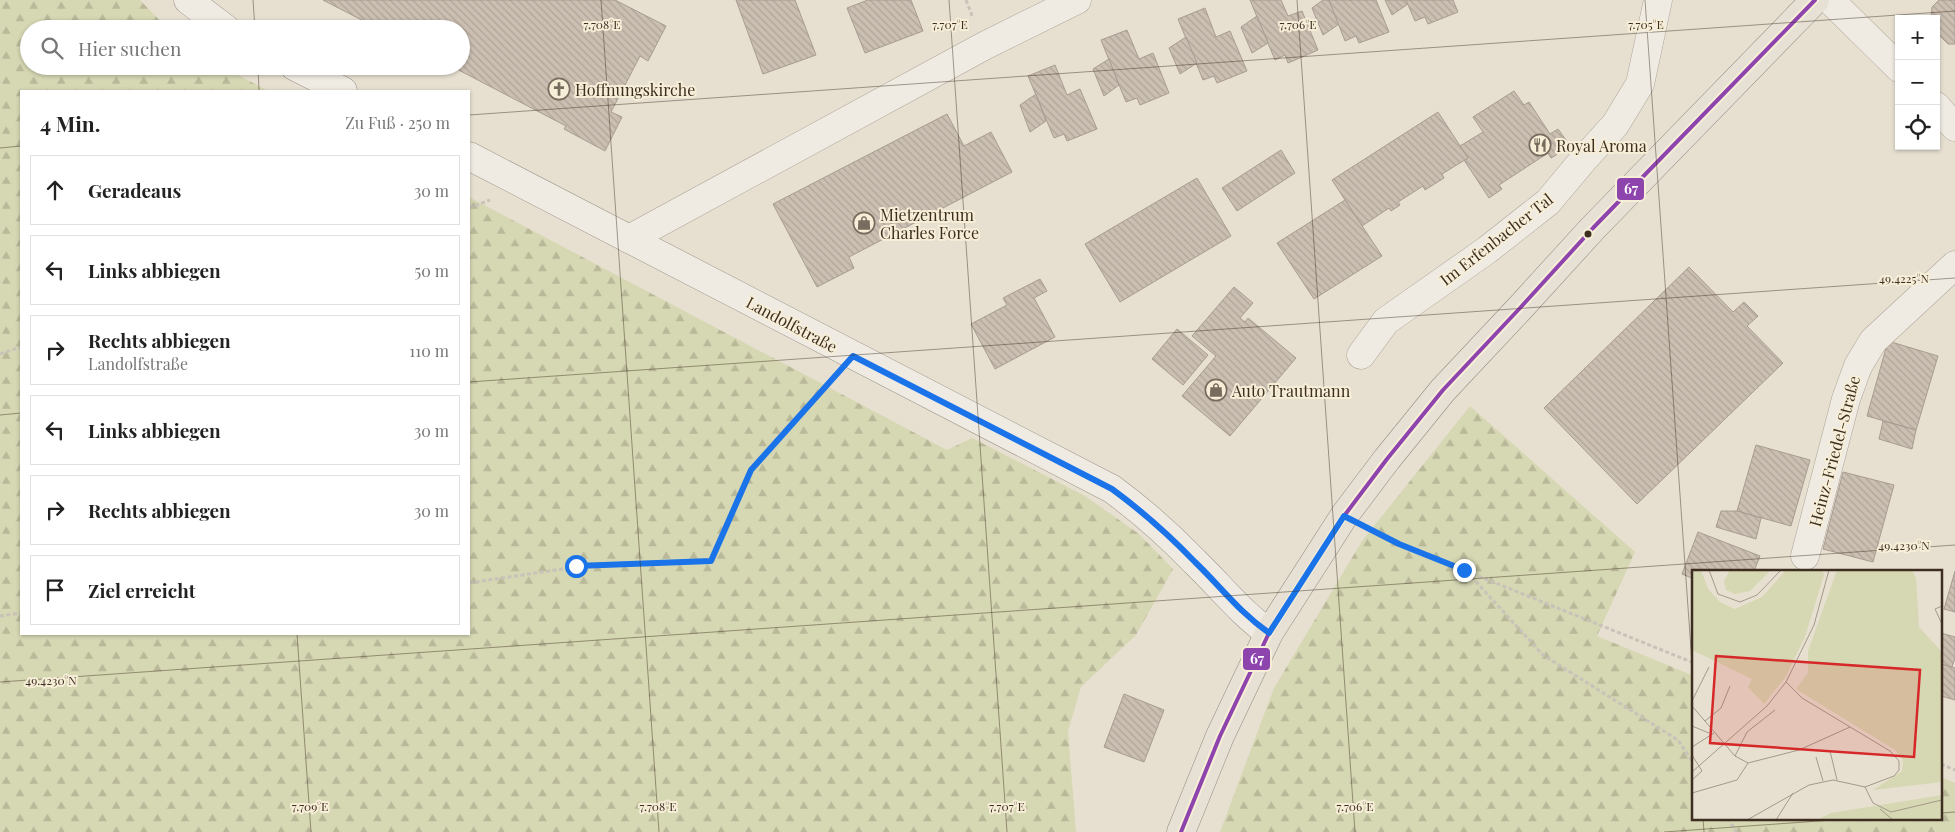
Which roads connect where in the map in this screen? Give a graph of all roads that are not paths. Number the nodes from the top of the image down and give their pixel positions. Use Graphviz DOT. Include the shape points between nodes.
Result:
graph roads {
  1 [pos="188,0"];
  2 [pos="1077,0"];
  3 [pos="1658,0"];
  4 [pos="1815,0"];
  5 [pos="1830,0"];
  6 [pos="214,20"];
  7 [pos="1895,64"];
  8 [pos="312,75"];
  9 [pos="341,90"];
  10 [pos="1955,97"];
  11 [pos="1940,98"];
  12 [pos="1940,110"];
  13 [pos="1955,127"];
  14 [pos="470,157"];
  15 [pos="629,239"];
  16 [pos="1955,265"];
  17 [pos="1361,355"];
  18 [pos="1805,556"];
  19 [pos="1269,633"];
  20 [pos="1181,832"];
  1 -- 6 [label="street"];
  2 -- 15 [label="street" via="984,46"];
  3 -- 17 [label="street, Im Erfenbacher Tal" via="1640,84 1616,125 1548,202 1487,250 1386,321"];
  4 -- 19 [label="main road" via="1593,228 1443,390 1344,516"];
  5 -- 7 [label="street"];
  8 -- 9 [label="street"];
  10 -- 11 [label="street"];
  12 -- 13 [label="street"];
  14 -- 15 [label="street, Landolfstraße"];
  15 -- 19 [label="street, Landolfstraße" via="1112,489 1142,510 1248,618"];
  16 -- 18 [label="street, Heinz-Friedel-Straße" via="1872,342 1858,366 1846,399"];
  19 -- 20 [label="main road" via="1220,736"];
}
